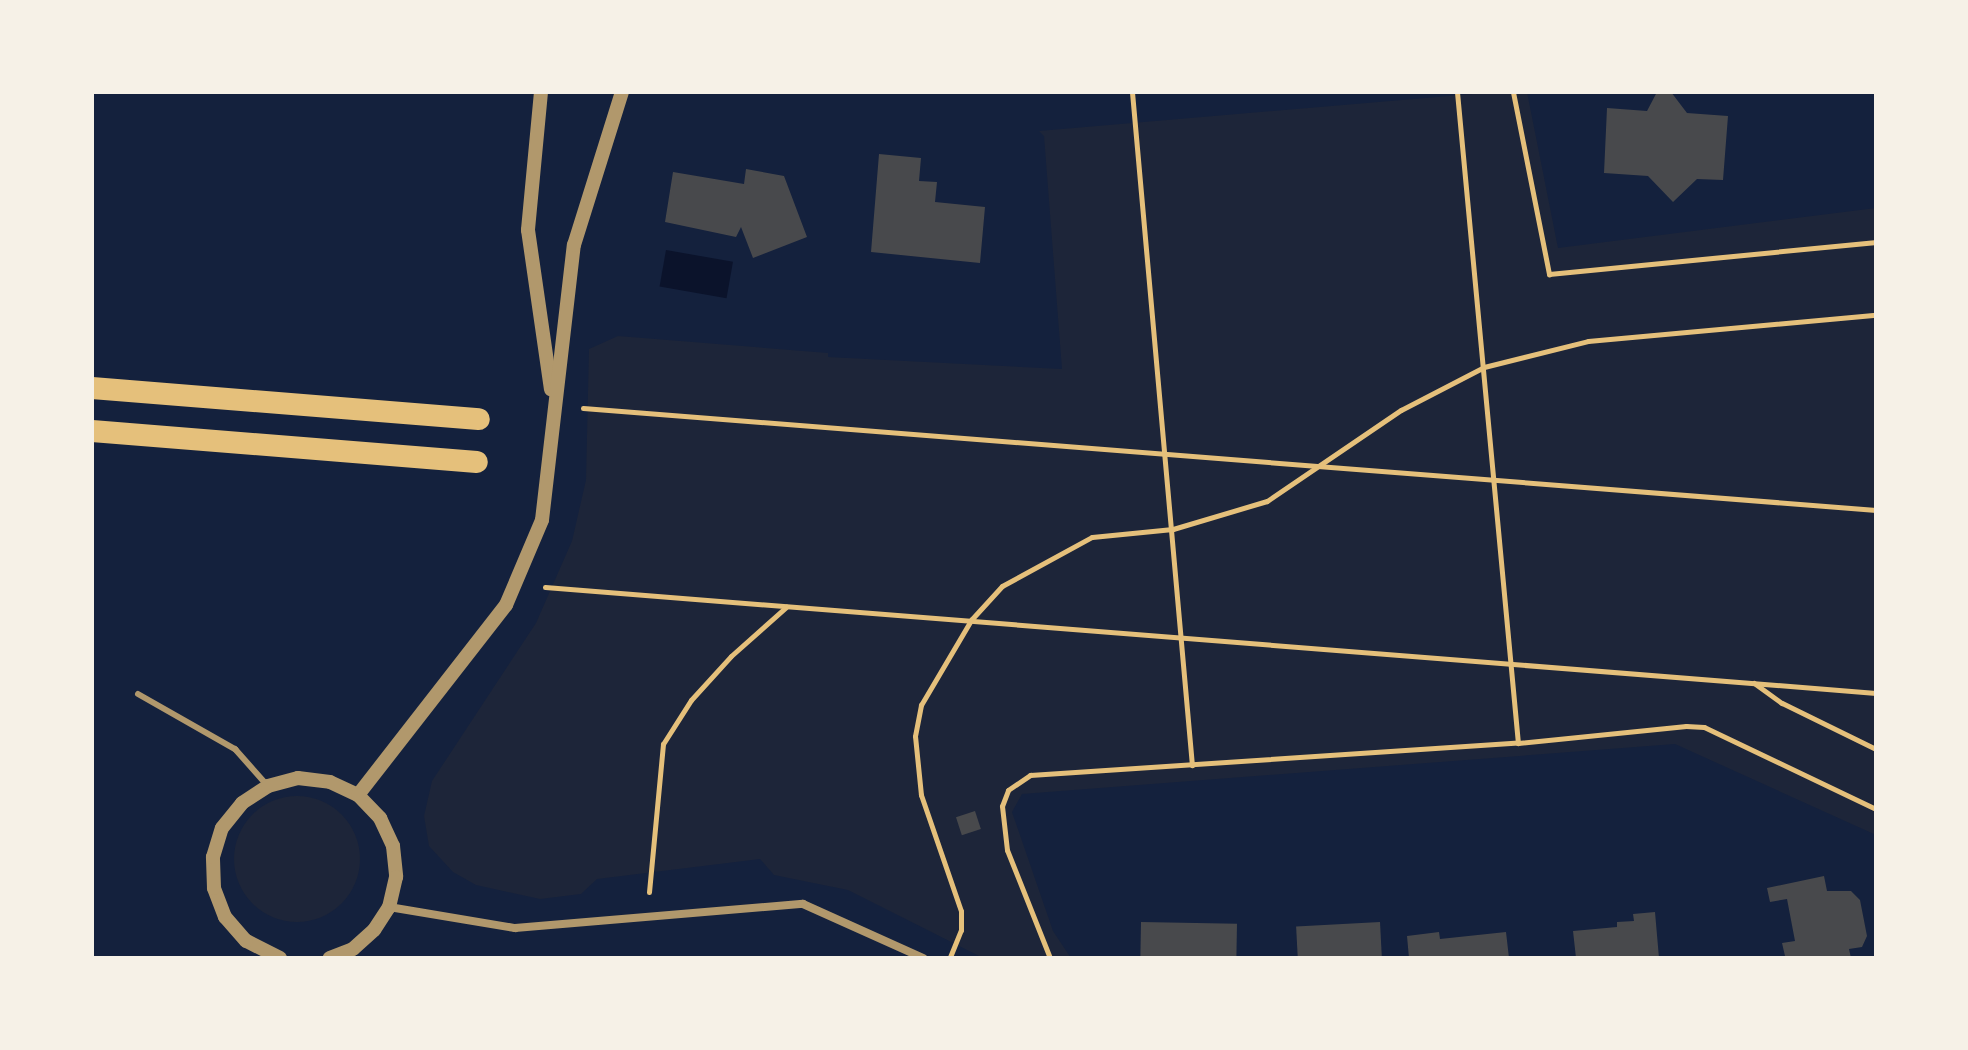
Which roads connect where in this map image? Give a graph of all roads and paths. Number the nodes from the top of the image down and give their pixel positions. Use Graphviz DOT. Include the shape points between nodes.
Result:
graph roads {
  1 [pos="541,92"];
  2 [pos="622,92"];
  3 [pos="1132,92"];
  4 [pos="1457,92"];
  5 [pos="1513,92"];
  6 [pos="1876,242"];
  7 [pos="1876,315"];
  8 [pos="1484,367"];
  9 [pos="92,388"];
  10 [pos="554,405"];
  11 [pos="479,419"];
  12 [pos="92,431"];
  13 [pos="1165,452"];
  14 [pos="477,462"];
  15 [pos="1319,464"];
  16 [pos="1494,479"];
  17 [pos="1876,510"];
  18 [pos="1173,529"];
  19 [pos="516,585"];
  20 [pos="787,606"];
  21 [pos="971,620"];
  22 [pos="1182,639"];
  23 [pos="1511,663"];
  24 [pos="1754,682"];
  25 [pos="1876,693"];
  26 [pos="138,694"];
  27 [pos="1518,743"];
  28 [pos="1876,749"];
  29 [pos="1192,765"];
  30 [pos="268,786"];
  31 [pos="358,795"];
  32 [pos="1876,809"];
  33 [pos="389,907"];
  34 [pos="650,917"];
  35 [pos="275,958"];
  36 [pos="330,958"];
  37 [pos="923,958"];
  38 [pos="950,958"];
  39 [pos="1050,958"];
  1 -- 10 [label="street" via="528,230"];
  2 -- 10 [label="street" via="574,245"];
  3 -- 13 [label="path"];
  4 -- 8 [label="path"];
  5 -- 6 [label="path" via="1549,274"];
  7 -- 8 [label="path" via="1588,341"];
  8 -- 15 [label="path" via="1401,410"];
  8 -- 16 [label="path"];
  9 -- 11 [label="highway"];
  10 -- 13 [label="path"];
  10 -- 19 [label="street" via="551,473 542,520"];
  12 -- 14 [label="highway"];
  13 -- 15 [label="path"];
  13 -- 18 [label="path"];
  15 -- 16 [label="path"];
  15 -- 18 [label="path" via="1267,501"];
  16 -- 17 [label="path"];
  16 -- 23 [label="path"];
  18 -- 21 [label="path" via="1092,537 1052,554 1002,586"];
  18 -- 22 [label="path"];
  19 -- 20 [label="path"];
  19 -- 31 [label="street" via="465,663"];
  20 -- 21 [label="path"];
  20 -- 34 [label="path" via="691,700 663,744 650,852"];
  21 -- 22 [label="path"];
  21 -- 38 [label="path" via="921,705 915,736 921,795 961,911 961,930"];
  22 -- 23 [label="path"];
  22 -- 29 [label="path"];
  23 -- 24 [label="path"];
  23 -- 27 [label="path"];
  24 -- 25 [label="path"];
  24 -- 28 [label="path" via="1782,703"];
  26 -- 30 [label="lane" via="235,749"];
  27 -- 29 [label="path"];
  27 -- 32 [label="path" via="1704,727"];
  29 -- 39 [label="path" via="1030,775 1008,790 1002,806 1007,850"];
  30 -- 31 [label="street" via="298,778 330,782"];
  30 -- 35 [label="street" via="242,803 222,828 213,857 214,888 225,917 246,941"];
  31 -- 33 [label="street" via="380,818 393,846 396,877"];
  33 -- 34 [label="street" via="515,928"];
  33 -- 36 [label="street" via="364,940"];
  34 -- 37 [label="street" via="803,904"];
}
